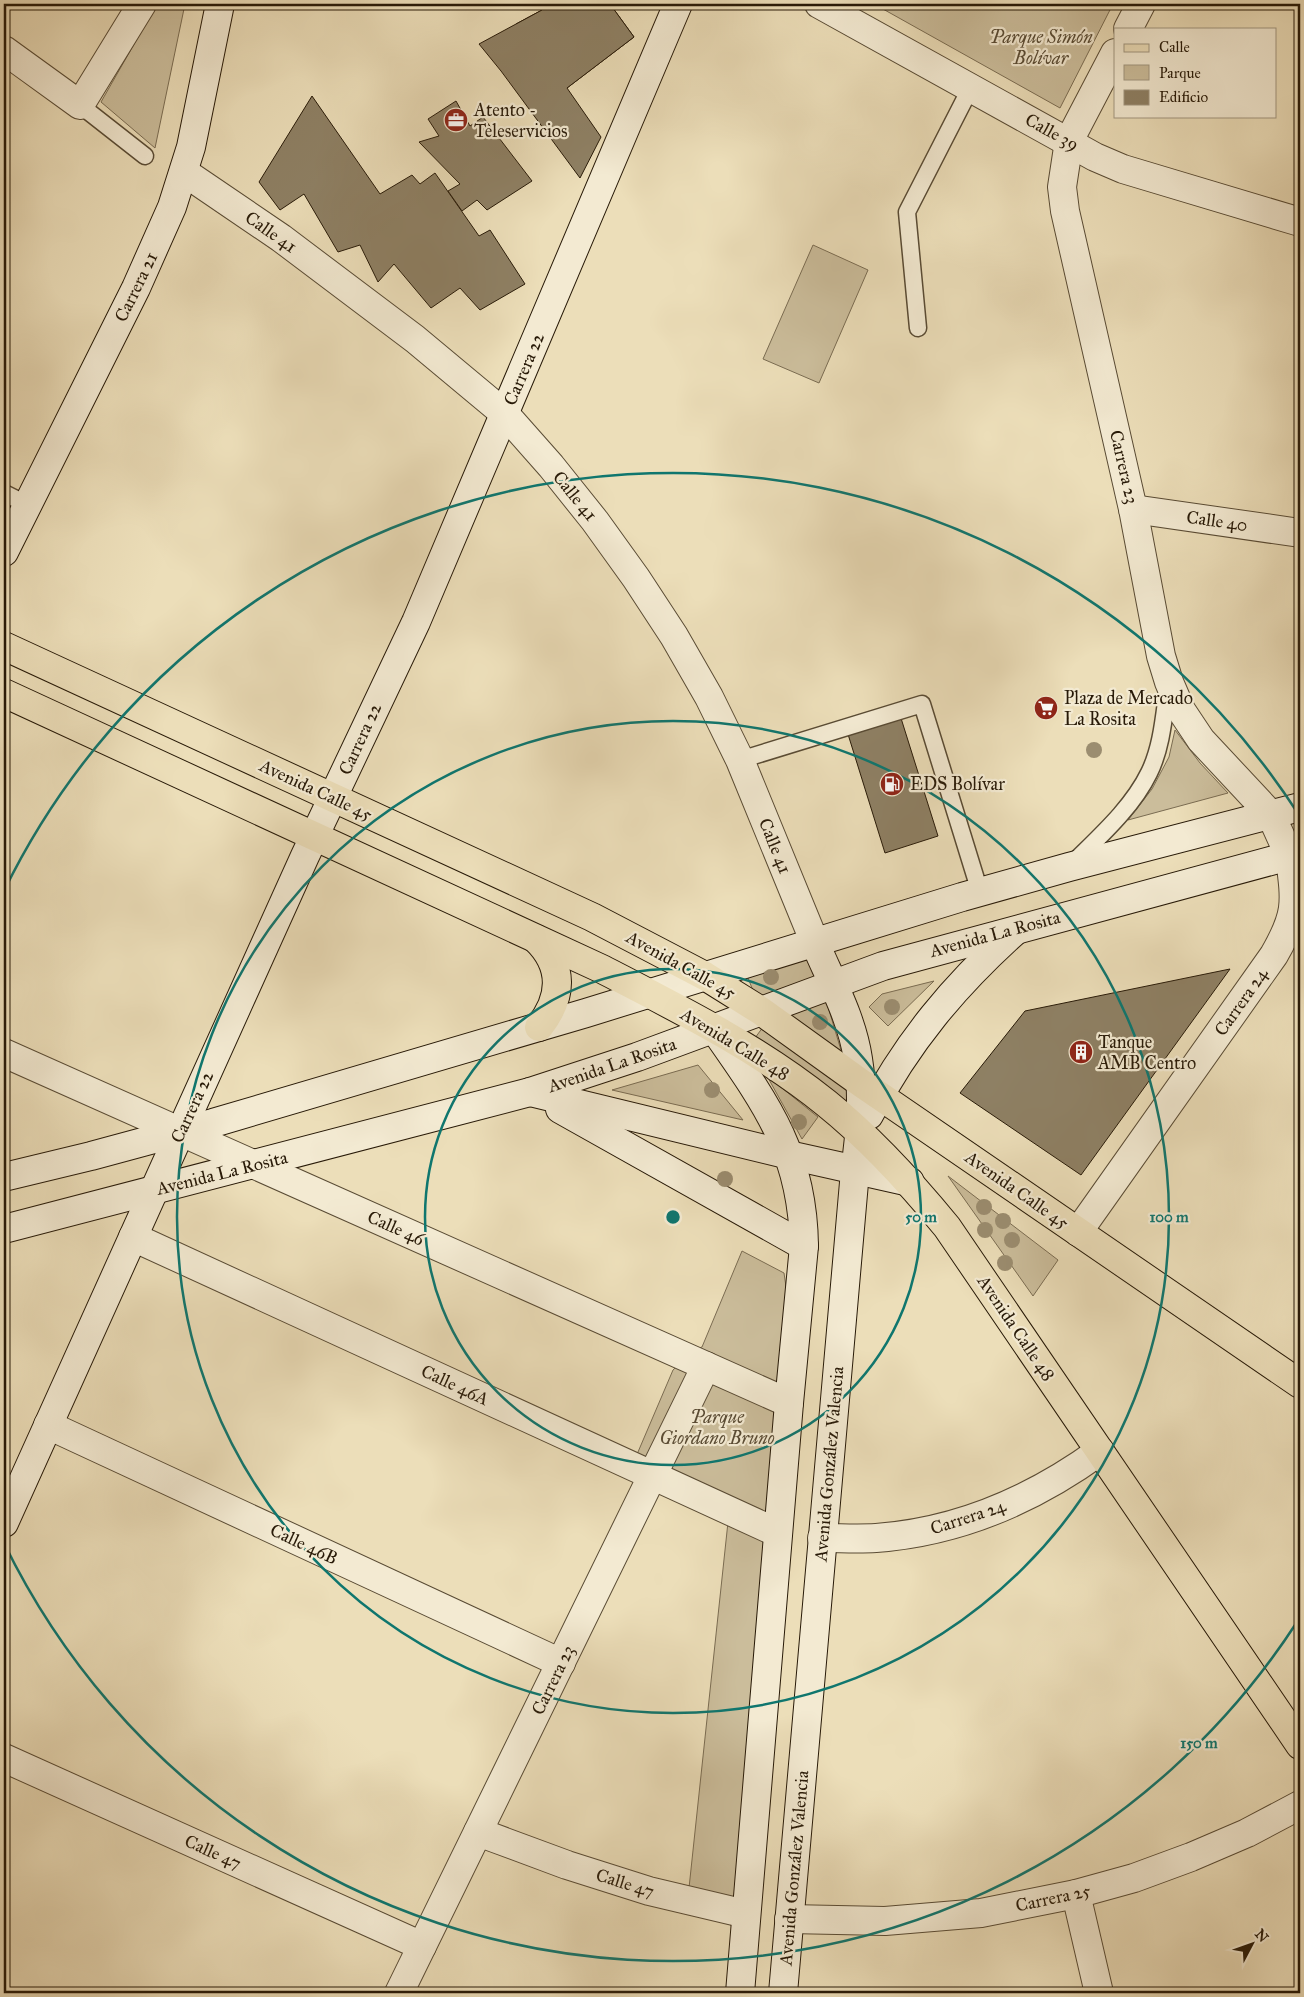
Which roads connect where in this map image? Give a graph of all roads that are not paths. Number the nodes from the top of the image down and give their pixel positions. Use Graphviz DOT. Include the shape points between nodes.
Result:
graph roads {
  1 [pos="142,4"];
  2 [pos="220,4"];
  3 [pos="678,4"];
  4 [pos="819,4"];
  5 [pos="1140,4"];
  6 [pos="1128,28"];
  7 [pos="4,50"];
  8 [pos="1114,55"];
  9 [pos="971,88"];
  10 [pos="80,105"];
  11 [pos="1069,141"];
  12 [pos="145,156"];
  13 [pos="184,172"];
  14 [pos="1300,222"];
  15 [pos="918,328"];
  16 [pos="505,414"];
  17 [pos="4,493"];
  18 [pos="28,505"];
  19 [pos="1133,509"];
  20 [pos="1300,532"];
  21 [pos="4,552"];
  22 [pos="4,646"];
  23 [pos="1169,682"];
  24 [pos="4,693"];
  25 [pos="740,760"];
  26 [pos="332,798"];
  27 [pos="1300,807"];
  28 [pos="1271,815"];
  29 [pos="315,836"];
  30 [pos="1297,862"];
  31 [pos="1069,867"];
  32 [pos="980,892"];
  33 [pos="1020,927"];
  34 [pos="535,938"];
  35 [pos="816,943"];
  36 [pos="705,976"];
  37 [pos="832,984"];
  38 [pos="649,993"];
  39 [pos="761,1011"];
  40 [pos="539,1027"];
  41 [pos="714,1029"];
  42 [pos="4,1053"];
  43 [pos="870,1089"];
  44 [pos="530,1092"];
  45 [pos="180,1132"];
  46 [pos="860,1132"];
  47 [pos="789,1155"];
  48 [pos="254,1165"];
  49 [pos="855,1171"];
  50 [pos="4,1177"];
  51 [pos="910,1182"];
  52 [pos="154,1190"];
  53 [pos="4,1228"];
  54 [pos="1078,1232"];
  55 [pos="133,1237"];
  56 [pos="804,1246"];
  57 [pos="706,1366"];
  58 [pos="1300,1384"];
  59 [pos="788,1402"];
  60 [pos="48,1425"];
  61 [pos="1100,1451"];
  62 [pos="652,1476"];
  63 [pos="4,1523"];
  64 [pos="778,1533"];
  65 [pos="822,1538"];
  66 [pos="561,1663"];
  67 [pos="1300,1745"];
  68 [pos="4,1758"];
  69 [pos="1300,1805"];
  70 [pos="478,1832"];
  71 [pos="1076,1894"];
  72 [pos="746,1914"];
  73 [pos="789,1919"];
  74 [pos="422,1946"];
  75 [pos="399,1993"];
  76 [pos="740,1993"];
  77 [pos="782,1993"];
  78 [pos="1099,1993"];
  1 -- 10 [label="street"];
  2 -- 13 [label="street, Carrera 21"];
  3 -- 16 [label="street, Carrera 22"];
  4 -- 9 [label="street, Calle 39"];
  5 -- 6 [label="street"];
  7 -- 10 [label="street"];
  8 -- 11 [label="street, Carrera 23"];
  9 -- 11 [label="street, Calle 39"];
  9 -- 15 [label="lane" via="907,212"];
  10 -- 12 [label="lane"];
  11 -- 14 [label="street, Calle 39" via="1123,169"];
  11 -- 19 [label="street, Carrera 23" via="1062,187 1066,211"];
  13 -- 16 [label="street, Calle 41" via="281,238 414,339"];
  13 -- 18 [label="street, Carrera 21" via="136,288"];
  16 -- 25 [label="street, Calle 41" via="595,521 636,578 687,659"];
  16 -- 26 [label="street, Carrera 22" via="416,622"];
  17 -- 18 [label="lane"];
  18 -- 21 [label="street, Carrera 21"];
  19 -- 20 [label="street, Calle 40"];
  19 -- 23 [label="street, Carrera 23" via="1161,656"];
  22 -- 26 [label="main road, Avenida Calle 45"];
  23 -- 28 [label="street, Carrera 23" via="1181,710 1201,740"];
  23 -- 31 [label="lane" via="1160,738 1149,773 1130,801"];
  24 -- 29 [label="main road"];
  25 -- 32 [label="lane" via="922,704"];
  25 -- 35 [label="street, Calle 41"];
  26 -- 29 [label="street, Carrera 22"];
  26 -- 36 [label="main road, Avenida Calle 45" via="592,918"];
  27 -- 28 [label="street"];
  28 -- 30 [label="street, Carrera 23"];
  28 -- 31 [label="street"];
  29 -- 34 [label="main road"];
  29 -- 45 [label="street, Carrera 22"];
  30 -- 33 [label="street, Avenida La Rosita"];
  30 -- 54 [label="street, Carrera 24" via="1293,914 1274,955"];
  31 -- 32 [label="street"];
  32 -- 35 [label="street"];
  33 -- 37 [label="street, Avenida La Rosita"];
  33 -- 43 [label="street" via="985,958 944,1002"];
  34 -- 38 [label="main road"];
  34 -- 40 [label="main road" via="550,956 557,981 553,1006"];
  35 -- 36 [label="street"];
  35 -- 37 [label="street"];
  36 -- 38 [label="street"];
  36 -- 39 [label="main road, Avenida Calle 45"];
  37 -- 39 [label="street, Avenida La Rosita"];
  37 -- 43 [label="street"];
  38 -- 40 [label="street"];
  38 -- 41 [label="main road, Avenida Calle 48"];
  39 -- 41 [label="street, Avenida La Rosita"];
  39 -- 43 [label="main road, Avenida Calle 45"];
  40 -- 45 [label="street"];
  41 -- 44 [label="street, Avenida La Rosita"];
  41 -- 46 [label="main road, Avenida Calle 48" via="790,1076"];
  41 -- 47 [label="street" via="757,1090"];
  42 -- 45 [label="street, Calle 46"];
  43 -- 46 [label="street"];
  43 -- 54 [label="main road, Avenida Calle 45"];
  44 -- 47 [label="street"];
  44 -- 48 [label="street, Avenida La Rosita"];
  44 -- 56 [label="street"];
  45 -- 48 [label="street, Calle 46"];
  45 -- 50 [label="street"];
  45 -- 52 [label="street, Carrera 22"];
  46 -- 49 [label="street, Avenida González Valencia"];
  46 -- 51 [label="main road, Avenida Calle 48"];
  47 -- 49 [label="street"];
  47 -- 56 [label="street" via="797,1178"];
  48 -- 52 [label="street, Avenida La Rosita"];
  48 -- 57 [label="street, Calle 46"];
  49 -- 51 [label="street"];
  49 -- 65 [label="street, Avenida González Valencia"];
  51 -- 61 [label="main road, Avenida Calle 48" via="958,1243"];
  52 -- 53 [label="street, Avenida La Rosita"];
  52 -- 55 [label="street, Carrera 22"];
  54 -- 58 [label="main road, Avenida Calle 45"];
  55 -- 60 [label="street, Carrera 22"];
  55 -- 62 [label="street, Calle 46A"];
  56 -- 59 [label="street"];
  57 -- 59 [label="street, Calle 46"];
  57 -- 62 [label="street, Carrera 23"];
  59 -- 64 [label="street"];
  60 -- 63 [label="street, Carrera 22"];
  60 -- 66 [label="street, Calle 46B"];
  61 -- 65 [label="street, Carrera 24" via="1028,1496 979,1517 928,1531 876,1538"];
  61 -- 67 [label="main road, Avenida Calle 48"];
  62 -- 64 [label="street, Calle 46A"];
  62 -- 66 [label="street, Carrera 23"];
  64 -- 72 [label="street"];
  65 -- 73 [label="street, Avenida González Valencia"];
  66 -- 70 [label="street, Carrera 23"];
  68 -- 74 [label="street, Calle 47"];
  69 -- 71 [label="street, Carrera 25" via="1191,1857 1134,1878"];
  70 -- 72 [label="street, Calle 47" via="649,1892"];
  70 -- 74 [label="street, Carrera 23"];
  71 -- 73 [label="street, Carrera 25" via="981,1913 885,1921"];
  71 -- 78 [label="street"];
  72 -- 76 [label="street"];
  73 -- 77 [label="street, Avenida González Valencia"];
  74 -- 75 [label="street, Carrera 23"];
}
